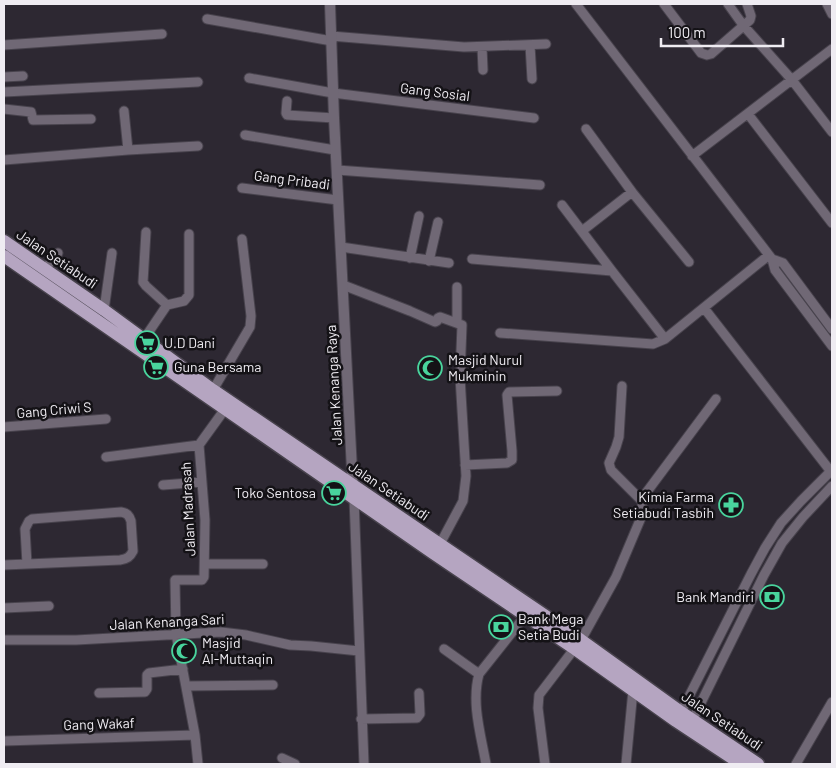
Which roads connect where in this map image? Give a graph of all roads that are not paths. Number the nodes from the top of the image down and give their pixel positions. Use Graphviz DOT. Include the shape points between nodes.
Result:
graph roads {
  1 [pos="330,4"];
  2 [pos="576,4"];
  3 [pos="664,4"];
  4 [pos="728,4"];
  5 [pos="747,4"];
  6 [pos="827,4"];
  7 [pos="832,14"];
  8 [pos="207,19"];
  9 [pos="743,26"];
  10 [pos="162,34"];
  11 [pos="331,38"];
  12 [pos="546,44"];
  13 [pos="4,45"];
  14 [pos="530,45"];
  15 [pos="482,47"];
  16 [pos="832,49"];
  17 [pos="483,70"];
  18 [pos="23,76"];
  19 [pos="4,77"];
  20 [pos="249,78"];
  21 [pos="532,79"];
  22 [pos="792,80"];
  23 [pos="198,82"];
  24 [pos="4,92"];
  25 [pos="333,93"];
  26 [pos="287,101"];
  27 [pos="4,109"];
  28 [pos="124,111"];
  29 [pos="748,114"];
  30 [pos="334,118"];
  31 [pos="534,118"];
  32 [pos="91,119"];
  33 [pos="586,129"];
  34 [pos="832,132"];
  35 [pos="244,135"];
  36 [pos="198,146"];
  37 [pos="128,150"];
  38 [pos="335,150"];
  39 [pos="692,156"];
  40 [pos="4,160"];
  41 [pos="337,170"];
  42 [pos="540,185"];
  43 [pos="242,188"];
  44 [pos="632,192"];
  45 [pos="338,200"];
  46 [pos="562,205"];
  47 [pos="419,216"];
  48 [pos="438,222"];
  49 [pos="832,223"];
  50 [pos="582,231"];
  51 [pos="146,232"];
  52 [pos="189,234"];
  53 [pos="242,239"];
  54 [pos="4,241"];
  55 [pos="341,247"];
  56 [pos="58,253"];
  57 [pos="112,253"];
  58 [pos="4,256"];
  59 [pos="771,257"];
  60 [pos="410,258"];
  61 [pos="472,259"];
  62 [pos="429,261"];
  63 [pos="689,262"];
  64 [pos="449,263"];
  65 [pos="45,269"];
  66 [pos="612,271"];
  67 [pos="343,285"];
  68 [pos="456,287"];
  69 [pos="167,305"];
  70 [pos="704,308"];
  71 [pos="104,310"];
  72 [pos="457,323"];
  73 [pos="832,329"];
  74 [pos="500,332"];
  75 [pos="136,338"];
  76 [pos="665,339"];
  77 [pos="832,346"];
  78 [pos="622,386"];
  79 [pos="213,390"];
  80 [pos="557,392"];
  81 [pos="716,399"];
  82 [pos="225,409"];
  83 [pos="106,419"];
  84 [pos="4,428"];
  85 [pos="199,445"];
  86 [pos="106,457"];
  87 [pos="465,465"];
  88 [pos="832,472"];
  89 [pos="202,482"];
  90 [pos="163,485"];
  91 [pos="832,486"];
  92 [pos="353,491"];
  93 [pos="642,501"];
  94 [pos="440,544"];
  95 [pos="27,564"];
  96 [pos="205,564"];
  97 [pos="263,564"];
  98 [pos="4,565"];
  99 [pos="751,574"];
  100 [pos="762,579"];
  101 [pos="735,604"];
  102 [pos="50,606"];
  103 [pos="4,608"];
  104 [pos="746,610"];
  105 [pos="525,616"];
  106 [pos="176,634"];
  107 [pos="4,640"];
  108 [pos="578,645"];
  109 [pos="444,649"];
  110 [pos="359,651"];
  111 [pos="183,669"];
  112 [pos="479,674"];
  113 [pos="186,686"];
  114 [pos="273,686"];
  115 [pos="633,690"];
  116 [pos="99,693"];
  117 [pos="419,694"];
  118 [pos="832,702"];
  119 [pos="679,717"];
  120 [pos="361,719"];
  121 [pos="690,724"];
  122 [pos="195,734"];
  123 [pos="4,740"];
  124 [pos="282,758"];
  125 [pos="198,764"];
  126 [pos="295,764"];
  127 [pos="364,764"];
  128 [pos="486,764"];
  129 [pos="545,764"];
  130 [pos="626,764"];
  131 [pos="741,764"];
  132 [pos="758,764"];
  133 [pos="796,764"];
  1 -- 11 [label="street, Jalan Kenanga Raya"];
  2 -- 39 [label="street"];
  3 -- 9 [label="street" via="704,55 710,54"];
  4 -- 9 [label="street"];
  5 -- 9 [label="street" via="751,18"];
  6 -- 7 [label="street"];
  8 -- 11 [label="street"];
  9 -- 22 [label="street"];
  10 -- 13 [label="street"];
  11 -- 15 [label="street"];
  11 -- 25 [label="street, Jalan Kenanga Raya"];
  12 -- 14 [label="street"];
  14 -- 15 [label="street"];
  14 -- 21 [label="street"];
  15 -- 17 [label="street"];
  16 -- 22 [label="street"];
  18 -- 19 [label="street"];
  20 -- 25 [label="street, Gang Sosial"];
  22 -- 29 [label="street"];
  22 -- 34 [label="street"];
  23 -- 24 [label="street"];
  25 -- 30 [label="street, Jalan Kenanga Raya"];
  25 -- 31 [label="street, Gang Sosial"];
  26 -- 30 [label="street" via="287,115"];
  27 -- 32 [label="street" via="31,112 33,120"];
  28 -- 37 [label="street"];
  29 -- 39 [label="street"];
  29 -- 49 [label="street"];
  30 -- 38 [label="street, Jalan Kenanga Raya"];
  33 -- 44 [label="street"];
  35 -- 38 [label="street"];
  36 -- 37 [label="street"];
  37 -- 40 [label="street"];
  38 -- 41 [label="street, Jalan Kenanga Raya"];
  39 -- 59 [label="street"];
  41 -- 42 [label="street"];
  41 -- 45 [label="street, Jalan Kenanga Raya"];
  43 -- 45 [label="street, Gang Pribadi"];
  44 -- 50 [label="street"];
  44 -- 63 [label="street"];
  45 -- 55 [label="street, Jalan Kenanga Raya"];
  46 -- 50 [label="street"];
  47 -- 60 [label="street"];
  48 -- 62 [label="street"];
  50 -- 66 [label="street"];
  51 -- 69 [label="street" via="144,284"];
  52 -- 69 [label="street" via="189,295 184,301"];
  53 -- 79 [label="street" via="250,327"];
  54 -- 65 [label="main road, Jalan Setiabudi"];
  55 -- 60 [label="street"];
  55 -- 67 [label="street, Jalan Kenanga Raya"];
  56 -- 65 [label="street"];
  57 -- 71 [label="street"];
  58 -- 75 [label="main road, Jalan Setiabudi"];
  59 -- 70 [label="street"];
  59 -- 73 [label="street" via="783,263"];
  59 -- 77 [label="street" via="775,270"];
  60 -- 62 [label="street"];
  61 -- 66 [label="street"];
  62 -- 64 [label="street"];
  65 -- 71 [label="main road, Jalan Setiabudi"];
  66 -- 76 [label="street"];
  67 -- 72 [label="street" via="435,322 440,317"];
  67 -- 92 [label="street, Jalan Kenanga Raya"];
  68 -- 72 [label="street"];
  69 -- 75 [label="street"];
  70 -- 76 [label="street"];
  70 -- 88 [label="street"];
  71 -- 75 [label="main road, Jalan Setiabudi"];
  72 -- 87 [label="street" via="462,327 460,377"];
  74 -- 76 [label="street" via="650,344"];
  75 -- 79 [label="main road, Jalan Setiabudi"];
  75 -- 82 [label="main road, Jalan Setiabudi"];
  78 -- 93 [label="street" via="619,437 609,463 611,470"];
  79 -- 92 [label="main road, Jalan Setiabudi"];
  80 -- 87 [label="street" via="509,392 512,460"];
  81 -- 93 [label="street"];
  82 -- 85 [label="street, Jalan Madrasah"];
  82 -- 92 [label="main road, Jalan Setiabudi"];
  83 -- 84 [label="street, Gang Criwi S"];
  85 -- 86 [label="street"];
  85 -- 89 [label="street, Jalan Madrasah"];
  87 -- 94 [label="street" via="462,502"];
  88 -- 99 [label="street" via="781,523"];
  89 -- 90 [label="street"];
  89 -- 96 [label="street, Jalan Madrasah"];
  91 -- 100 [label="street" via="782,543"];
  92 -- 94 [label="main road, Jalan Setiabudi"];
  92 -- 105 [label="main road, Jalan Setiabudi"];
  92 -- 110 [label="street, Jalan Kenanga Raya"];
  93 -- 108 [label="street" via="643,512 616,577"];
  94 -- 108 [label="main road, Jalan Setiabudi"];
  95 -- 95 [label="street" via="127,558 133,550 130,517 121,512 32,518 25,529"];
  95 -- 98 [label="street"];
  96 -- 97 [label="street"];
  96 -- 106 [label="street, Jalan Madrasah" via="202,580 175,580"];
  99 -- 100 [label="street"];
  99 -- 101 [label="street"];
  100 -- 104 [label="street"];
  101 -- 104 [label="street"];
  101 -- 119 [label="street"];
  102 -- 103 [label="street"];
  104 -- 121 [label="street"];
  105 -- 108 [label="main road, Jalan Setiabudi"];
  105 -- 112 [label="street"];
  106 -- 107 [label="street, Jalan Kenanga Sari" via="76,640"];
  106 -- 110 [label="street, Jalan Kenanga Sari" via="234,633 290,645"];
  106 -- 111 [label="street"];
  108 -- 115 [label="main road, Jalan Setiabudi"];
  108 -- 119 [label="main road, Jalan Setiabudi"];
  108 -- 129 [label="street" via="539,695"];
  109 -- 112 [label="street"];
  110 -- 120 [label="street, Jalan Kenanga Raya"];
  111 -- 113 [label="street"];
  111 -- 116 [label="street" via="149,673 145,692"];
  112 -- 128 [label="street" via="477,714"];
  113 -- 114 [label="street"];
  113 -- 122 [label="street"];
  115 -- 119 [label="main road, Jalan Setiabudi"];
  115 -- 130 [label="street"];
  117 -- 120 [label="street" via="420,714 417,718"];
  118 -- 133 [label="street"];
  119 -- 121 [label="main road, Jalan Setiabudi"];
  120 -- 127 [label="street, Jalan Kenanga Raya"];
  121 -- 131 [label="main road, Jalan Setiabudi"];
  121 -- 132 [label="main road, Jalan Setiabudi"];
  122 -- 123 [label="street, Gang Wakaf"];
  122 -- 125 [label="street"];
  124 -- 126 [label="street"];
}
